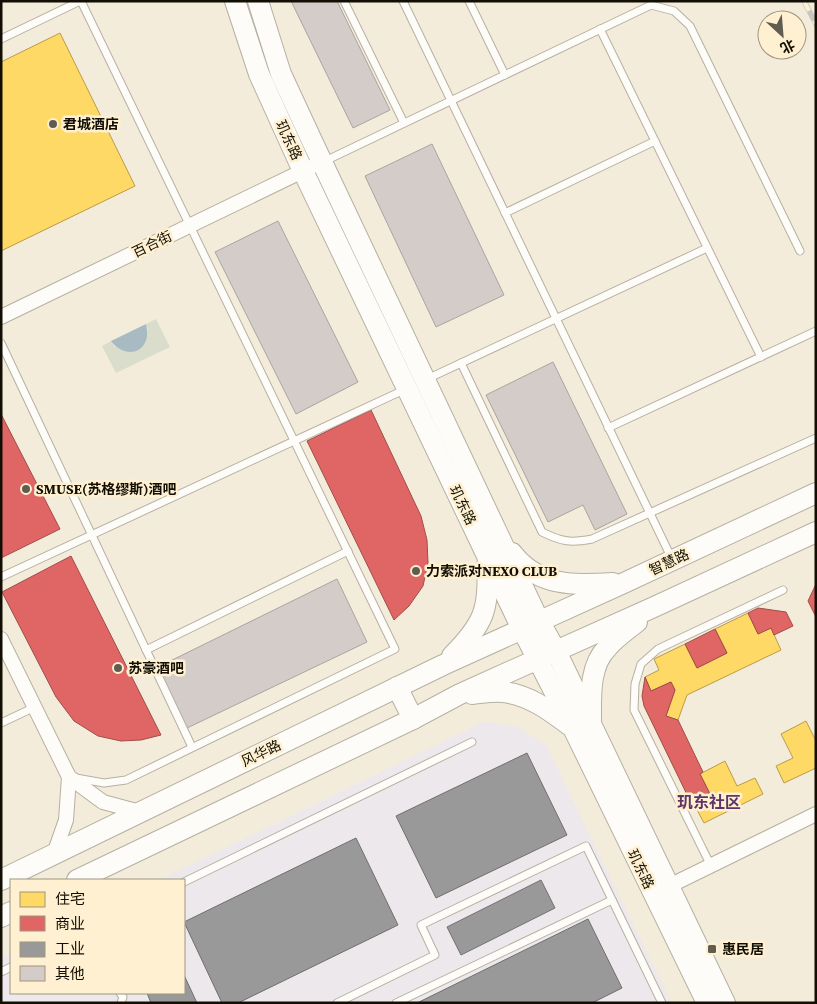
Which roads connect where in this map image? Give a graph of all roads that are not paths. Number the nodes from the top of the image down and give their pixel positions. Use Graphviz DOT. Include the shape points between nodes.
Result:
graph roads {
  1 [pos="80,1"];
  2 [pos="235,1"];
  3 [pos="258,1"];
  4 [pos="344,1"];
  5 [pos="403,1"];
  6 [pos="469,1"];
  7 [pos="600,29"];
  8 [pos="1,39"];
  9 [pos="505,75"];
  10 [pos="451,100"];
  11 [pos="404,123"];
  12 [pos="654,141"];
  13 [pos="322,162"];
  14 [pos="303,171"];
  15 [pos="505,213"];
  16 [pos="190,226"];
  17 [pos="707,248"];
  18 [pos="800,251"];
  19 [pos="1,317"];
  20 [pos="556,318"];
  21 [pos="816,331"];
  22 [pos="1,343"];
  23 [pos="760,357"];
  24 [pos="461,363"];
  25 [pos="416,384"];
  26 [pos="608,428"];
  27 [pos="816,438"];
  28 [pos="294,441"];
  29 [pos="816,493"];
  30 [pos="650,513"];
  31 [pos="816,532"];
  32 [pos="92,535"];
  33 [pos="500,538"];
  34 [pos="348,551"];
  35 [pos="487,554"];
  36 [pos="672,560"];
  37 [pos="1,578"];
  38 [pos="626,582"];
  39 [pos="783,590"];
  40 [pos="654,607"];
  41 [pos="530,625"];
  42 [pos="1,639"];
  43 [pos="146,650"];
  44 [pos="547,655"];
  45 [pos="443,665"];
  46 [pos="397,687"];
  47 [pos="460,694"];
  48 [pos="35,707"];
  49 [pos="413,719"];
  50 [pos="1,723"];
  51 [pos="582,726"];
  52 [pos="472,742"];
  53 [pos="192,747"];
  54 [pos="69,777"];
  55 [pos="140,812"];
  56 [pos="816,814"];
  57 [pos="54,854"];
  58 [pos="711,866"];
  59 [pos="80,879"];
  60 [pos="1,880"];
  61 [pos="185,882"];
  62 [pos="661,890"];
  63 [pos="612,900"];
  64 [pos="337,1003"];
  65 [pos="396,1003"];
  66 [pos="662,1003"];
  67 [pos="707,1003"];
  68 [pos="725,1003"];
  1 -- 8 [label="lane"];
  1 -- 16 [label="lane"];
  2 -- 14 [label="main road, 玑东路" via="259,74"];
  3 -- 13 [label="main road, 玑东路" via="282,74"];
  4 -- 11 [label="lane"];
  5 -- 10 [label="lane"];
  6 -- 9 [label="lane"];
  7 -- 9 [label="lane"];
  7 -- 12 [label="lane"];
  7 -- 18 [label="lane" via="651,5 674,11 690,26"];
  9 -- 10 [label="lane"];
  10 -- 11 [label="lane"];
  10 -- 15 [label="lane"];
  11 -- 13 [label="lane"];
  12 -- 15 [label="lane"];
  12 -- 17 [label="lane"];
  13 -- 14 [label="street, 百合街"];
  13 -- 25 [label="main road, 玑东路"];
  14 -- 16 [label="street, 百合街"];
  14 -- 25 [label="main road, 玑东路"];
  15 -- 20 [label="lane"];
  16 -- 19 [label="street, 百合街"];
  16 -- 28 [label="lane"];
  17 -- 20 [label="lane"];
  17 -- 23 [label="lane"];
  20 -- 24 [label="lane"];
  20 -- 26 [label="lane"];
  21 -- 23 [label="lane"];
  22 -- 32 [label="lane"];
  23 -- 26 [label="lane"];
  24 -- 25 [label="lane"];
  24 -- 30 [label="lane" via="542,532 574,543 592,540"];
  25 -- 28 [label="lane"];
  25 -- 33 [label="main road, 玑东路"];
  25 -- 35 [label="main road, 玑东路"];
  26 -- 30 [label="lane"];
  27 -- 30 [label="lane"];
  28 -- 32 [label="lane"];
  28 -- 34 [label="lane"];
  29 -- 36 [label="main road, 智慧路"];
  30 -- 36 [label="lane"];
  31 -- 40 [label="main road"];
  32 -- 37 [label="lane"];
  32 -- 43 [label="lane"];
  33 -- 38 [label="main road" via="521,565 535,574 566,584"];
  33 -- 41 [label="main road, 玑东路"];
  34 -- 43 [label="lane"];
  34 -- 53 [label="lane" via="395,648"];
  35 -- 41 [label="main road, 玑东路"];
  35 -- 45 [label="main road" via="489,589 486,608 466,642"];
  36 -- 38 [label="main road, 智慧路"];
  38 -- 41 [label="main road, 智慧路"];
  39 -- 58 [label="lane" via="658,649 641,664 635,684 634,710"];
  40 -- 44 [label="main road"];
  40 -- 51 [label="main road" via="606,648 595,669"];
  41 -- 44 [label="main road, 玑东路"];
  41 -- 45 [label="main road, 风华路"];
  42 -- 48 [label="street"];
  43 -- 53 [label="lane"];
  44 -- 47 [label="main road"];
  44 -- 51 [label="main road, 玑东路"];
  45 -- 46 [label="main road, 风华路"];
  46 -- 49 [label="main road"];
  46 -- 55 [label="main road, 风华路"];
  47 -- 49 [label="main road"];
  47 -- 51 [label="main road" via="503,692 527,698"];
  48 -- 50 [label="lane"];
  48 -- 54 [label="street"];
  49 -- 59 [label="main road"];
  51 -- 62 [label="main road, 玑东路"];
  52 -- 61 [label="lane"];
  53 -- 54 [label="lane" via="126,780 104,783"];
  54 -- 55 [label="street" via="103,802"];
  54 -- 57 [label="street" via="66,820"];
  55 -- 57 [label="main road, 风华路"];
  56 -- 58 [label="street"];
  57 -- 60 [label="main road, 风华路"];
  58 -- 62 [label="street"];
  62 -- 67 [label="main road, 玑东路"];
  62 -- 68 [label="main road, 玑东路"];
  63 -- 64 [label="lane" via="586,846 421,925 435,955"];
  63 -- 65 [label="lane"];
  63 -- 66 [label="lane"];
}
